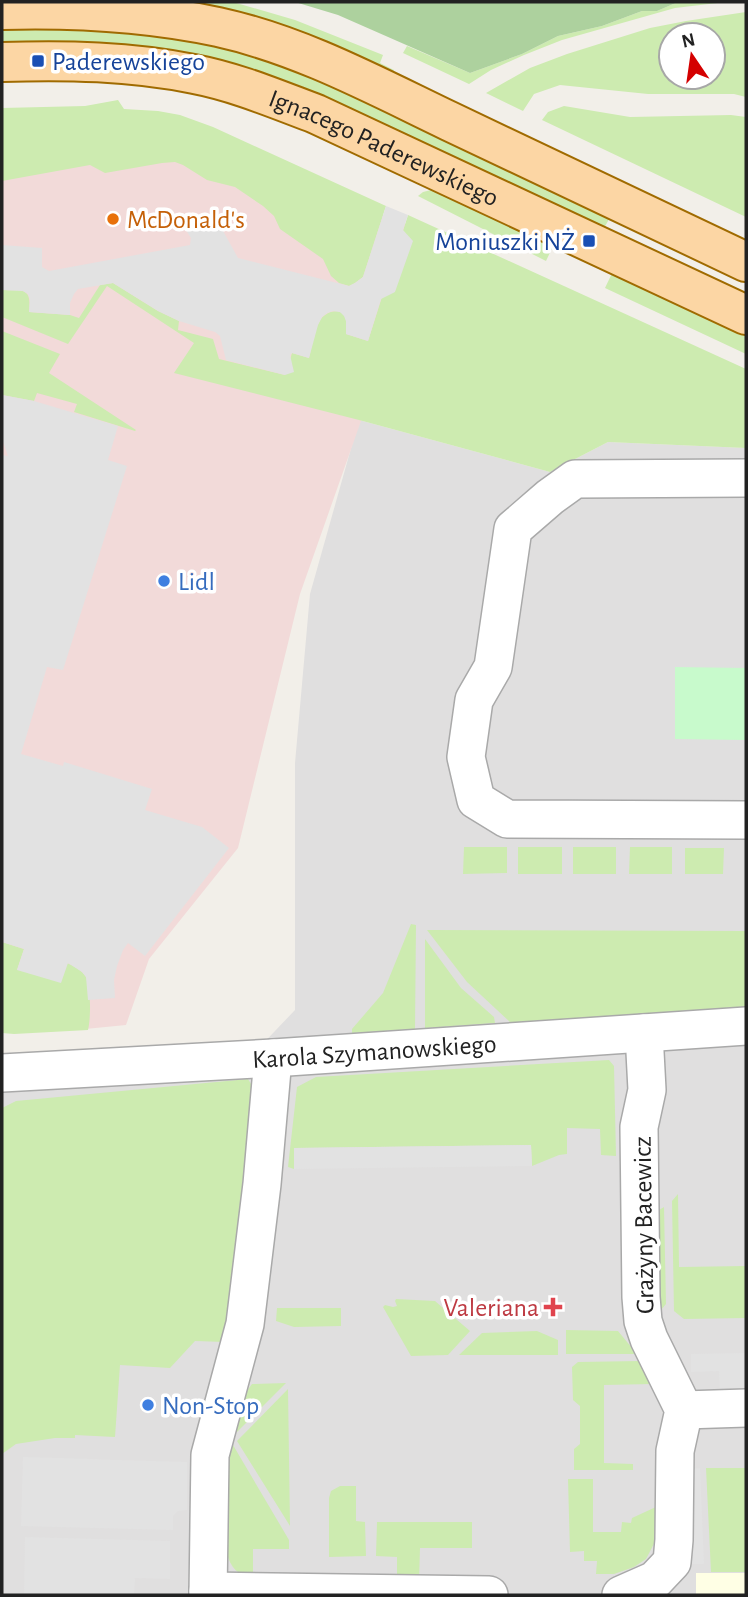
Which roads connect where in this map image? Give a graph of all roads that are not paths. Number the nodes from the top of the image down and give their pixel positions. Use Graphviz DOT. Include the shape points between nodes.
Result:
graph roads {
  1 [pos="2,10"];
  2 [pos="2,62"];
  3 [pos="746,262"];
  4 [pos="746,316"];
  5 [pos="746,478"];
  6 [pos="746,820"];
  7 [pos="746,1026"];
  8 [pos="644,1033"];
  9 [pos="273,1058"];
  10 [pos="2,1073"];
  11 [pos="746,1408"];
  12 [pos="684,1410"];
  13 [pos="208,1593"];
  14 [pos="489,1595"];
  15 [pos="621,1595"];
  1 -- 3 [label="main road, Ignacego Paderewskiego" via="129,13 219,27 278,44 347,72"];
  2 -- 4 [label="main road, Ignacego Paderewskiego" via="90,61 148,67 195,74 254,91 316,114"];
  5 -- 6 [label="street" via="575,479 513,529 493,667 474,700 466,757 476,800 507,819"];
  7 -- 8 [label="street, Karola Szymanowskiego"];
  8 -- 9 [label="street, Karola Szymanowskiego"];
  8 -- 12 [label="street, Grażyny Bacewicz" via="647,1090 639,1127 643,1321"];
  9 -- 10 [label="street, Karola Szymanowskiego"];
  9 -- 13 [label="street" via="245,1324 210,1455"];
  11 -- 12 [label="street"];
  12 -- 15 [label="street" via="675,1451 672,1562 655,1580"];
  13 -- 14 [label="street"];
}
